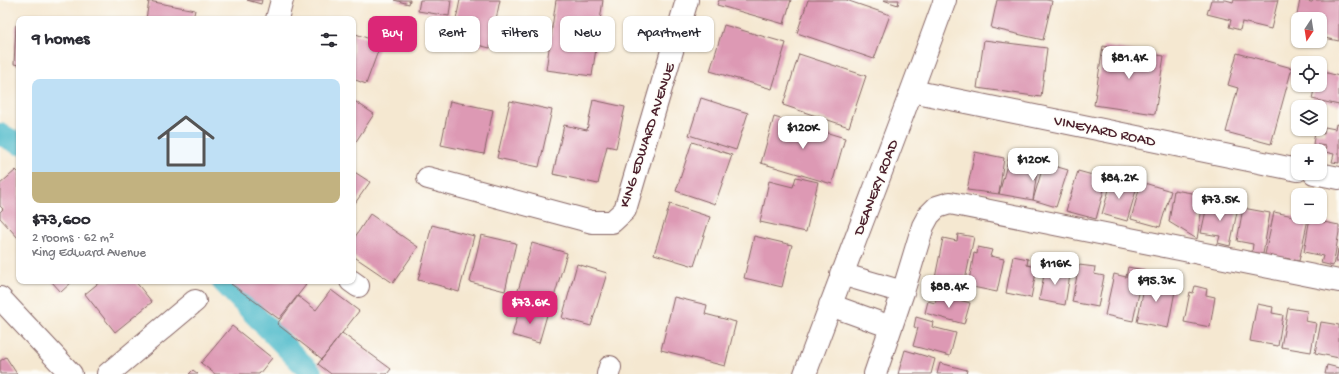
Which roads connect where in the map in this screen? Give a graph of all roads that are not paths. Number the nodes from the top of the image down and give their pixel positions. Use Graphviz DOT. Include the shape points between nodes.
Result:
graph roads {
  1 [pos="282,0"];
  2 [pos="687,0"];
  3 [pos="945,0"];
  4 [pos="278,16"];
  5 [pos="912,91"];
  6 [pos="1291,169"];
  7 [pos="1327,176"];
  8 [pos="428,178"];
  9 [pos="1339,178"];
  10 [pos="841,274"];
  11 [pos="1339,281"];
  12 [pos="903,292"];
  13 [pos="0,298"];
  14 [pos="195,301"];
  15 [pos="830,305"];
  16 [pos="891,327"];
  17 [pos="71,374"];
  18 [pos="108,374"];
  19 [pos="805,374"];
  20 [pos="875,374"];
  1 -- 4 [label="street"];
  2 -- 8 [label="street, KING EDWARD AVENUE" via="625,210 612,222 592,222"];
  3 -- 5 [label="street, DEANERY ROAD"];
  5 -- 6 [label="street, VINEYARD ROAD"];
  5 -- 10 [label="street, DEANERY ROAD"];
  7 -- 9 [label="street"];
  10 -- 12 [label="street"];
  10 -- 15 [label="street, DEANERY ROAD"];
  11 -- 12 [label="street" via="950,203 937,207 923,226"];
  12 -- 16 [label="street"];
  13 -- 17 [label="street"];
  14 -- 18 [label="street"];
  15 -- 16 [label="street"];
  15 -- 19 [label="street, DEANERY ROAD"];
  16 -- 20 [label="street"];
}
